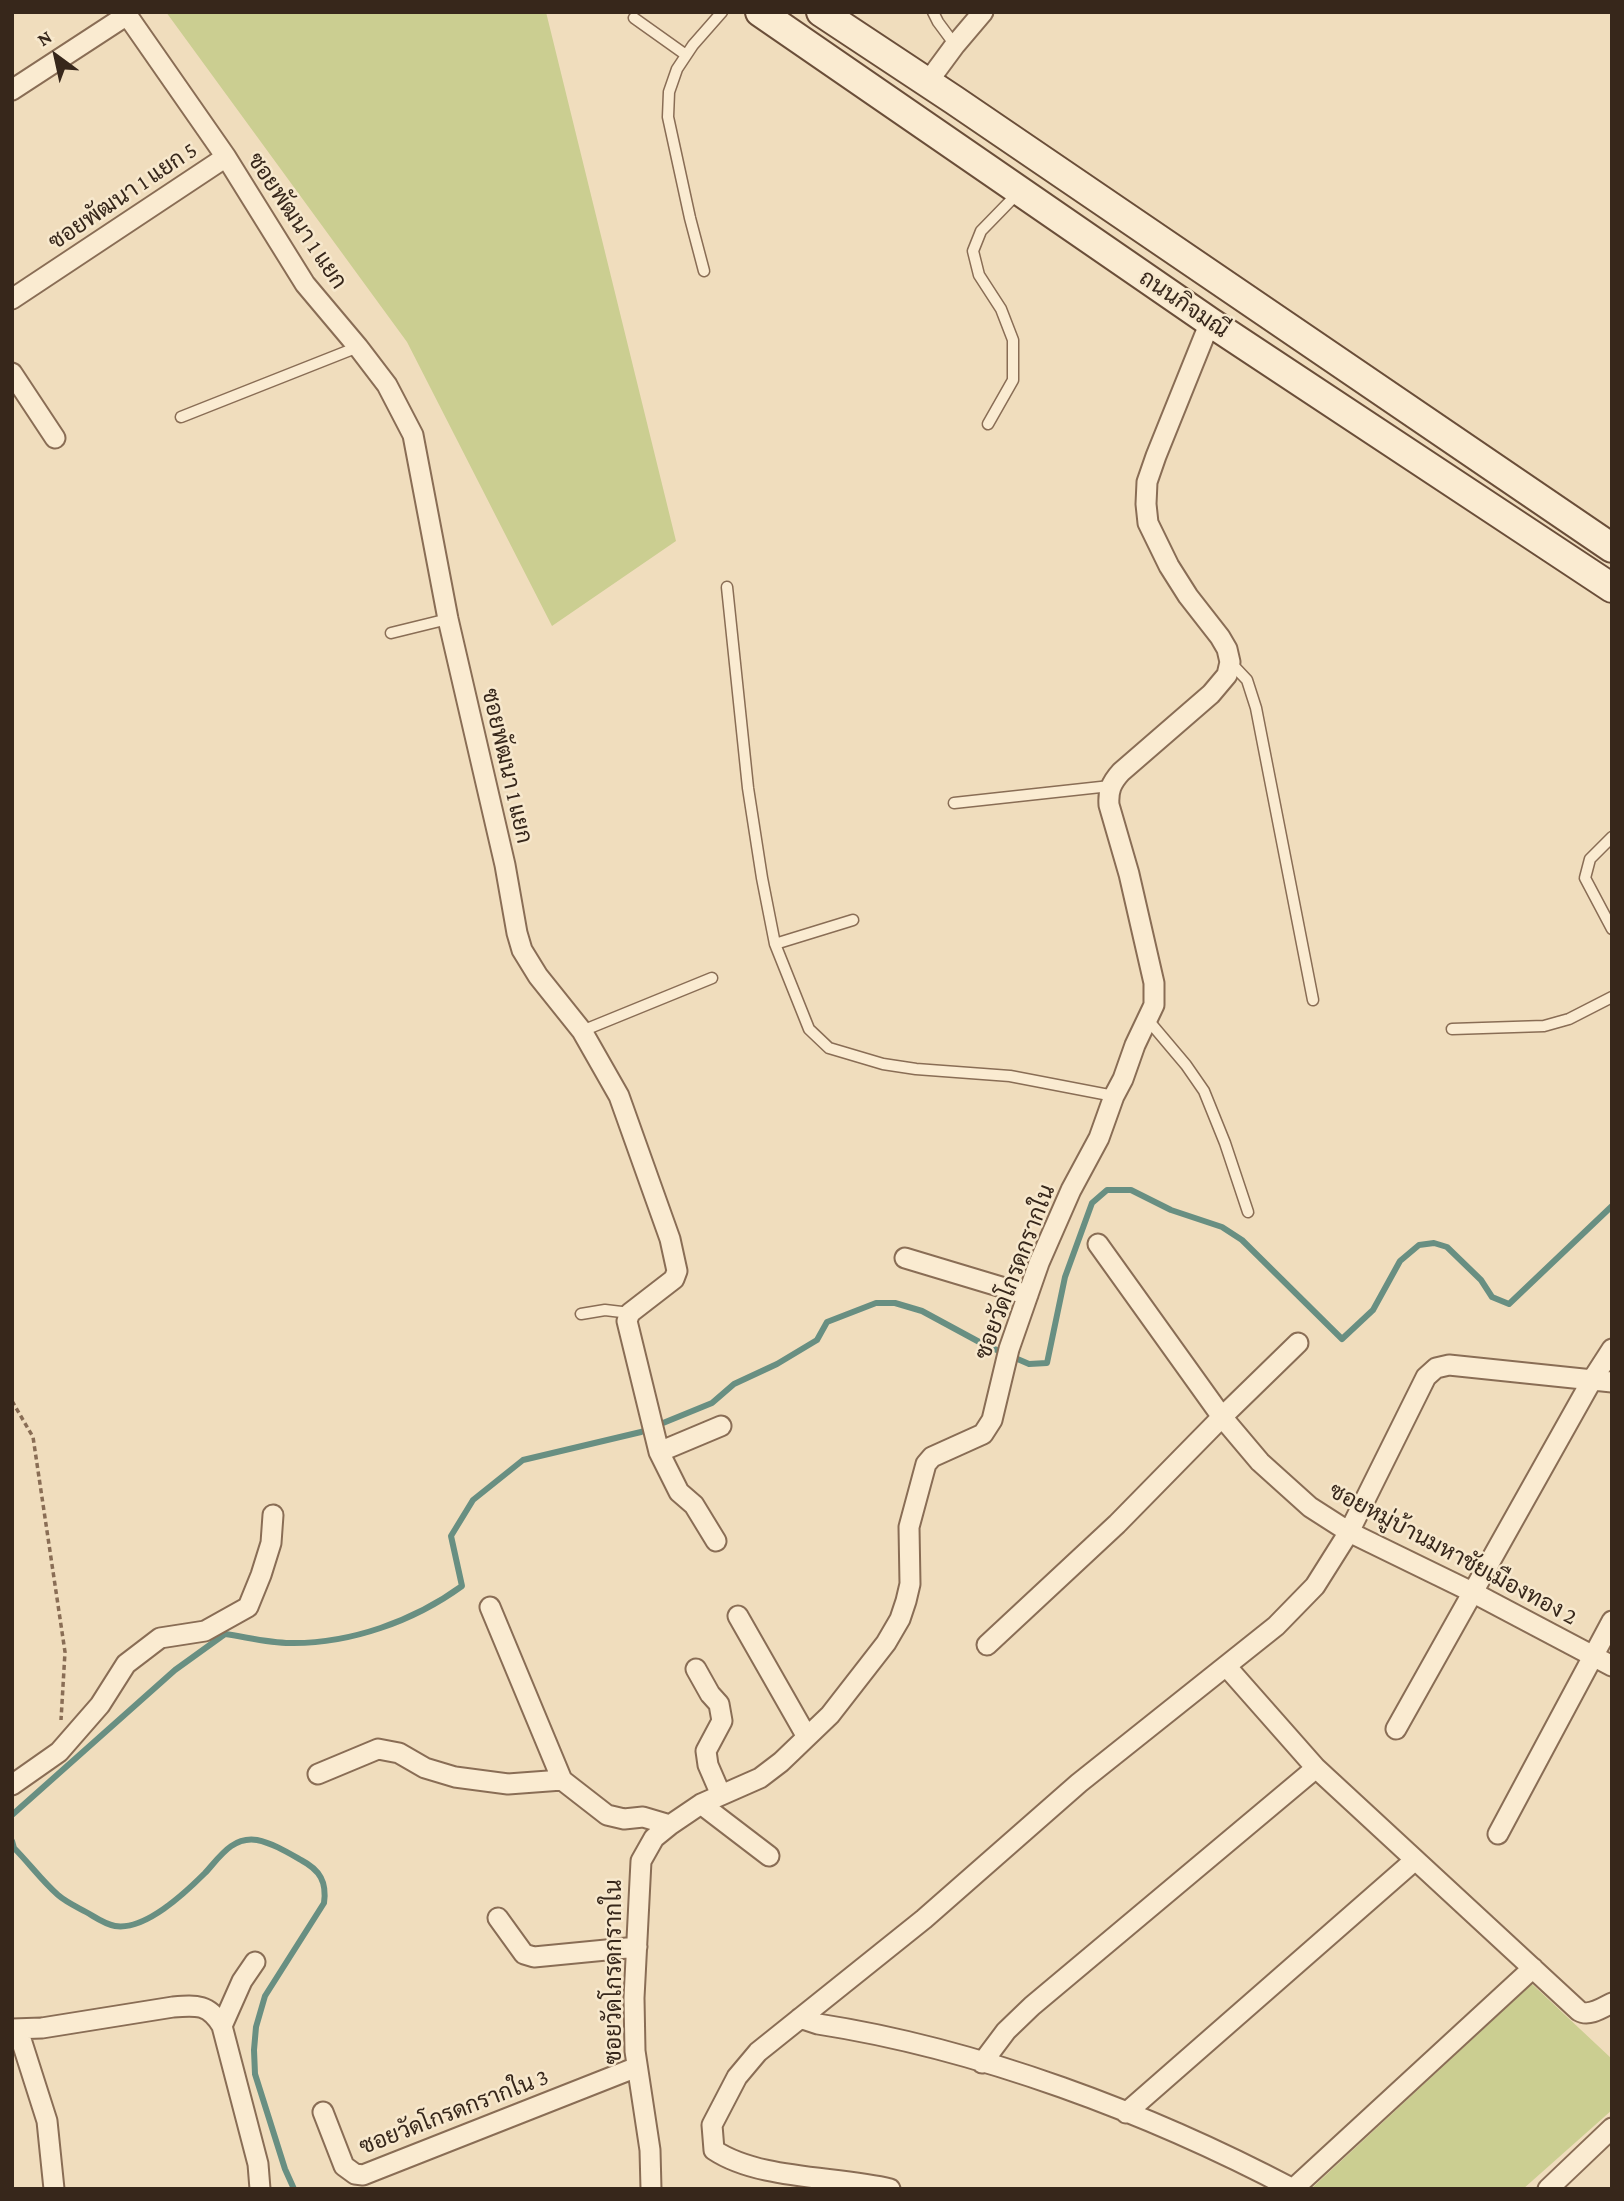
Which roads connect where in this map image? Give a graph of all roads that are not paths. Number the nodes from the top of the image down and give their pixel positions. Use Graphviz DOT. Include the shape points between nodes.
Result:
graph roads {
  1 [pos="722,12"];
  2 [pos="760,12"];
  3 [pos="933,12"];
  4 [pos="982,12"];
  5 [pos="126,14"];
  6 [pos="826,14"];
  7 [pos="634,18"];
  8 [pos="955,45"];
  9 [pos="686,55"];
  10 [pos="927,83"];
  11 [pos="12,90"];
  12 [pos="226,157"];
  13 [pos="1020,191"];
  14 [pos="704,271"];
  15 [pos="1232,290"];
  16 [pos="12,299"];
  17 [pos="1210,322"];
  18 [pos="358,346"];
  19 [pos="12,373"];
  20 [pos="181,417"];
  21 [pos="988,424"];
  22 [pos="55,438"];
  23 [pos="1612,548"];
  24 [pos="727,587"];
  25 [pos="1612,589"];
  26 [pos="448,619"];
  27 [pos="391,633"];
  28 [pos="1230,662"];
  29 [pos="1110,786"];
  30 [pos="954,803"];
  31 [pos="1612,838"];
  32 [pos="853,920"];
  33 [pos="1612,929"];
  34 [pos="775,944"];
  35 [pos="712,978"];
  36 [pos="1612,997"];
  37 [pos="1313,1000"];
  38 [pos="1148,1020"];
  39 [pos="1452,1029"];
  40 [pos="582,1031"];
  41 [pos="1114,1096"];
  42 [pos="1248,1212"];
  43 [pos="1098,1244"];
  44 [pos="905,1258"];
  45 [pos="1028,1295"];
  46 [pos="630,1313"];
  47 [pos="581,1314"];
  48 [pos="1298,1343"];
  49 [pos="1612,1349"];
  50 [pos="1592,1380"];
  51 [pos="1612,1382"];
  52 [pos="1222,1417"];
  53 [pos="722,1426"];
  54 [pos="659,1452"];
  55 [pos="273,1515"];
  56 [pos="1349,1532"];
  57 [pos="716,1541"];
  58 [pos="1472,1592"];
  59 [pos="491,1607"];
  60 [pos="738,1616"];
  61 [pos="1612,1621"];
  62 [pos="987,1645"];
  63 [pos="1593,1656"];
  64 [pos="1226,1666"];
  65 [pos="1612,1666"];
  66 [pos="696,1669"];
  67 [pos="1396,1729"];
  68 [pos="807,1737"];
  69 [pos="1316,1768"];
  70 [pos="318,1774"];
  71 [pos="562,1780"];
  72 [pos="12,1785"];
  73 [pos="721,1795"];
  74 [pos="701,1804"];
  75 [pos="670,1825"];
  76 [pos="1498,1834"];
  77 [pos="769,1856"];
  78 [pos="1415,1860"];
  79 [pos="498,1918"];
  80 [pos="636,1947"];
  81 [pos="255,1962"];
  82 [pos="1533,1968"];
  83 [pos="1612,2003"];
  84 [pos="800,2018"];
  85 [pos="222,2026"];
  86 [pos="15,2029"];
  87 [pos="982,2063"];
  88 [pos="637,2067"];
  89 [pos="323,2112"];
  90 [pos="1126,2113"];
  91 [pos="1612,2128"];
  92 [pos="54,2189"];
  93 [pos="260,2189"];
  94 [pos="651,2189"];
  95 [pos="890,2189"];
  96 [pos="1548,2189"];
  1 -- 9 [label="lane"];
  2 -- 13 [label="main road, ถนนกิจมณี"];
  3 -- 8 [label="lane"];
  4 -- 8 [label="street"];
  5 -- 11 [label="street"];
  5 -- 12 [label="street, ซอยพัฒนา 1 แยก"];
  6 -- 10 [label="main road, ถนนกิจมณี"];
  7 -- 9 [label="lane"];
  8 -- 10 [label="street"];
  9 -- 14 [label="lane" via="669,92 668,117"];
  10 -- 15 [label="main road, ถนนกิจมณี"];
  12 -- 16 [label="street, ซอยพัฒนา 1 แยก 5"];
  12 -- 18 [label="street, ซอยพัฒนา 1 แยก" via="305,284"];
  13 -- 17 [label="main road, ถนนกิจมณี"];
  13 -- 21 [label="lane" via="981,231 973,251 979,275 1001,309 1013,340 1013,380"];
  15 -- 17 [label="main road"];
  15 -- 23 [label="main road, ถนนกิจมณี"];
  17 -- 25 [label="main road, ถนนกิจมณี"];
  17 -- 28 [label="street" via="1147,482 1146,504 1148,523 1169,566 1220,637"];
  18 -- 20 [label="lane"];
  18 -- 26 [label="street, ซอยพัฒนา 1 แยก" via="387,385 413,435"];
  19 -- 22 [label="street"];
  24 -- 34 [label="lane" via="748,788"];
  26 -- 27 [label="lane"];
  26 -- 40 [label="street, ซอยพัฒนา 1 แยก" via="522,950"];
  28 -- 29 [label="street" via="1212,694"];
  28 -- 37 [label="lane" via="1247,680 1256,708"];
  29 -- 30 [label="lane"];
  29 -- 38 [label="street, ซอยวัดโกรดกรากใน" via="1109,806 1154,982 1154,1005"];
  31 -- 33 [label="lane" via="1590,859 1585,878"];
  32 -- 34 [label="lane"];
  34 -- 41 [label="lane" via="809,1029 829,1048 883,1064 1010,1076"];
  35 -- 40 [label="lane"];
  36 -- 39 [label="lane" via="1544,1026"];
  38 -- 41 [label="street, ซอยวัดโกรดกรากใน"];
  38 -- 42 [label="lane" via="1204,1091"];
  40 -- 46 [label="street, ซอยพัฒนา 1 แยก" via="619,1096 677,1271 674,1279"];
  41 -- 45 [label="street, ซอยวัดโกรดกรากใน" via="1099,1138 1059,1214"];
  43 -- 52 [label="street, ซอยหมู่บ้านมหาชัยเมืองทอง 2"];
  44 -- 45 [label="street"];
  45 -- 68 [label="street, ซอยวัดโกรดกรากใน" via="988,1428 926,1464 909,1527 909,1584 901,1619 860,1678"];
  46 -- 47 [label="lane" via="605,1310"];
  46 -- 54 [label="street" via="627,1321"];
  48 -- 52 [label="street"];
  49 -- 50 [label="street"];
  50 -- 51 [label="street"];
  50 -- 56 [label="street" via="1450,1365 1436,1368 1426,1377"];
  50 -- 58 [label="street"];
  52 -- 56 [label="street, ซอยหมู่บ้านมหาชัยเมืองทอง 2" via="1278,1479"];
  52 -- 62 [label="street" via="1117,1524"];
  53 -- 54 [label="street"];
  54 -- 57 [label="street" via="679,1492 694,1505"];
  55 -- 72 [label="street" via="271,1543 248,1607 205,1632 160,1639 126,1664 100,1705 59,1752"];
  56 -- 58 [label="street, ซอยหมู่บ้านมหาชัยเมืองทอง 2"];
  56 -- 64 [label="street" via="1315,1586 1276,1626"];
  58 -- 63 [label="street, ซอยหมู่บ้านมหาชัยเมืองทอง 2"];
  58 -- 67 [label="street"];
  59 -- 71 [label="street"];
  60 -- 68 [label="street"];
  61 -- 63 [label="street"];
  63 -- 65 [label="street, ซอยหมู่บ้านมหาชัยเมืองทอง 2"];
  63 -- 76 [label="street"];
  64 -- 69 [label="street"];
  64 -- 84 [label="street"];
  66 -- 73 [label="street" via="719,1704 722,1721 706,1751"];
  68 -- 73 [label="street, ซอยวัดโกรดกรากใน" via="760,1778"];
  69 -- 78 [label="street"];
  69 -- 87 [label="street" via="1032,2006"];
  70 -- 71 [label="street" via="378,1749 456,1777 508,1784"];
  71 -- 75 [label="street" via="607,1815 643,1817"];
  73 -- 74 [label="street, ซอยวัดโกรดกรากใน"];
  74 -- 75 [label="street, ซอยวัดโกรดกรากใน"];
  74 -- 77 [label="street"];
  75 -- 80 [label="street, ซอยวัดโกรดกรากใน" via="654,1838 641,1861"];
  78 -- 82 [label="street"];
  78 -- 90 [label="street"];
  79 -- 80 [label="street" via="524,1954 534,1958"];
  80 -- 88 [label="street, ซอยวัดโกรดกรากใน"];
  81 -- 85 [label="street"];
  82 -- 83 [label="street" via="1584,2014"];
  82 -- 90 [label="street" via="1293,2189"];
  84 -- 87 [label="street"];
  84 -- 95 [label="street" via="758,2052 737,2077 712,2125 714,2150 728,2160 767,2170"];
  85 -- 86 [label="street" via="215,2014 192,2006"];
  85 -- 93 [label="street" via="258,2164"];
  86 -- 92 [label="street" via="47,2122"];
  87 -- 90 [label="street" via="1039,2079"];
  88 -- 89 [label="street, ซอยวัดโกรดกรากใน 3" via="363,2175 344,2166"];
  88 -- 94 [label="street, ซอยวัดโกรดกรากใน"];
  91 -- 96 [label="street"];
}
